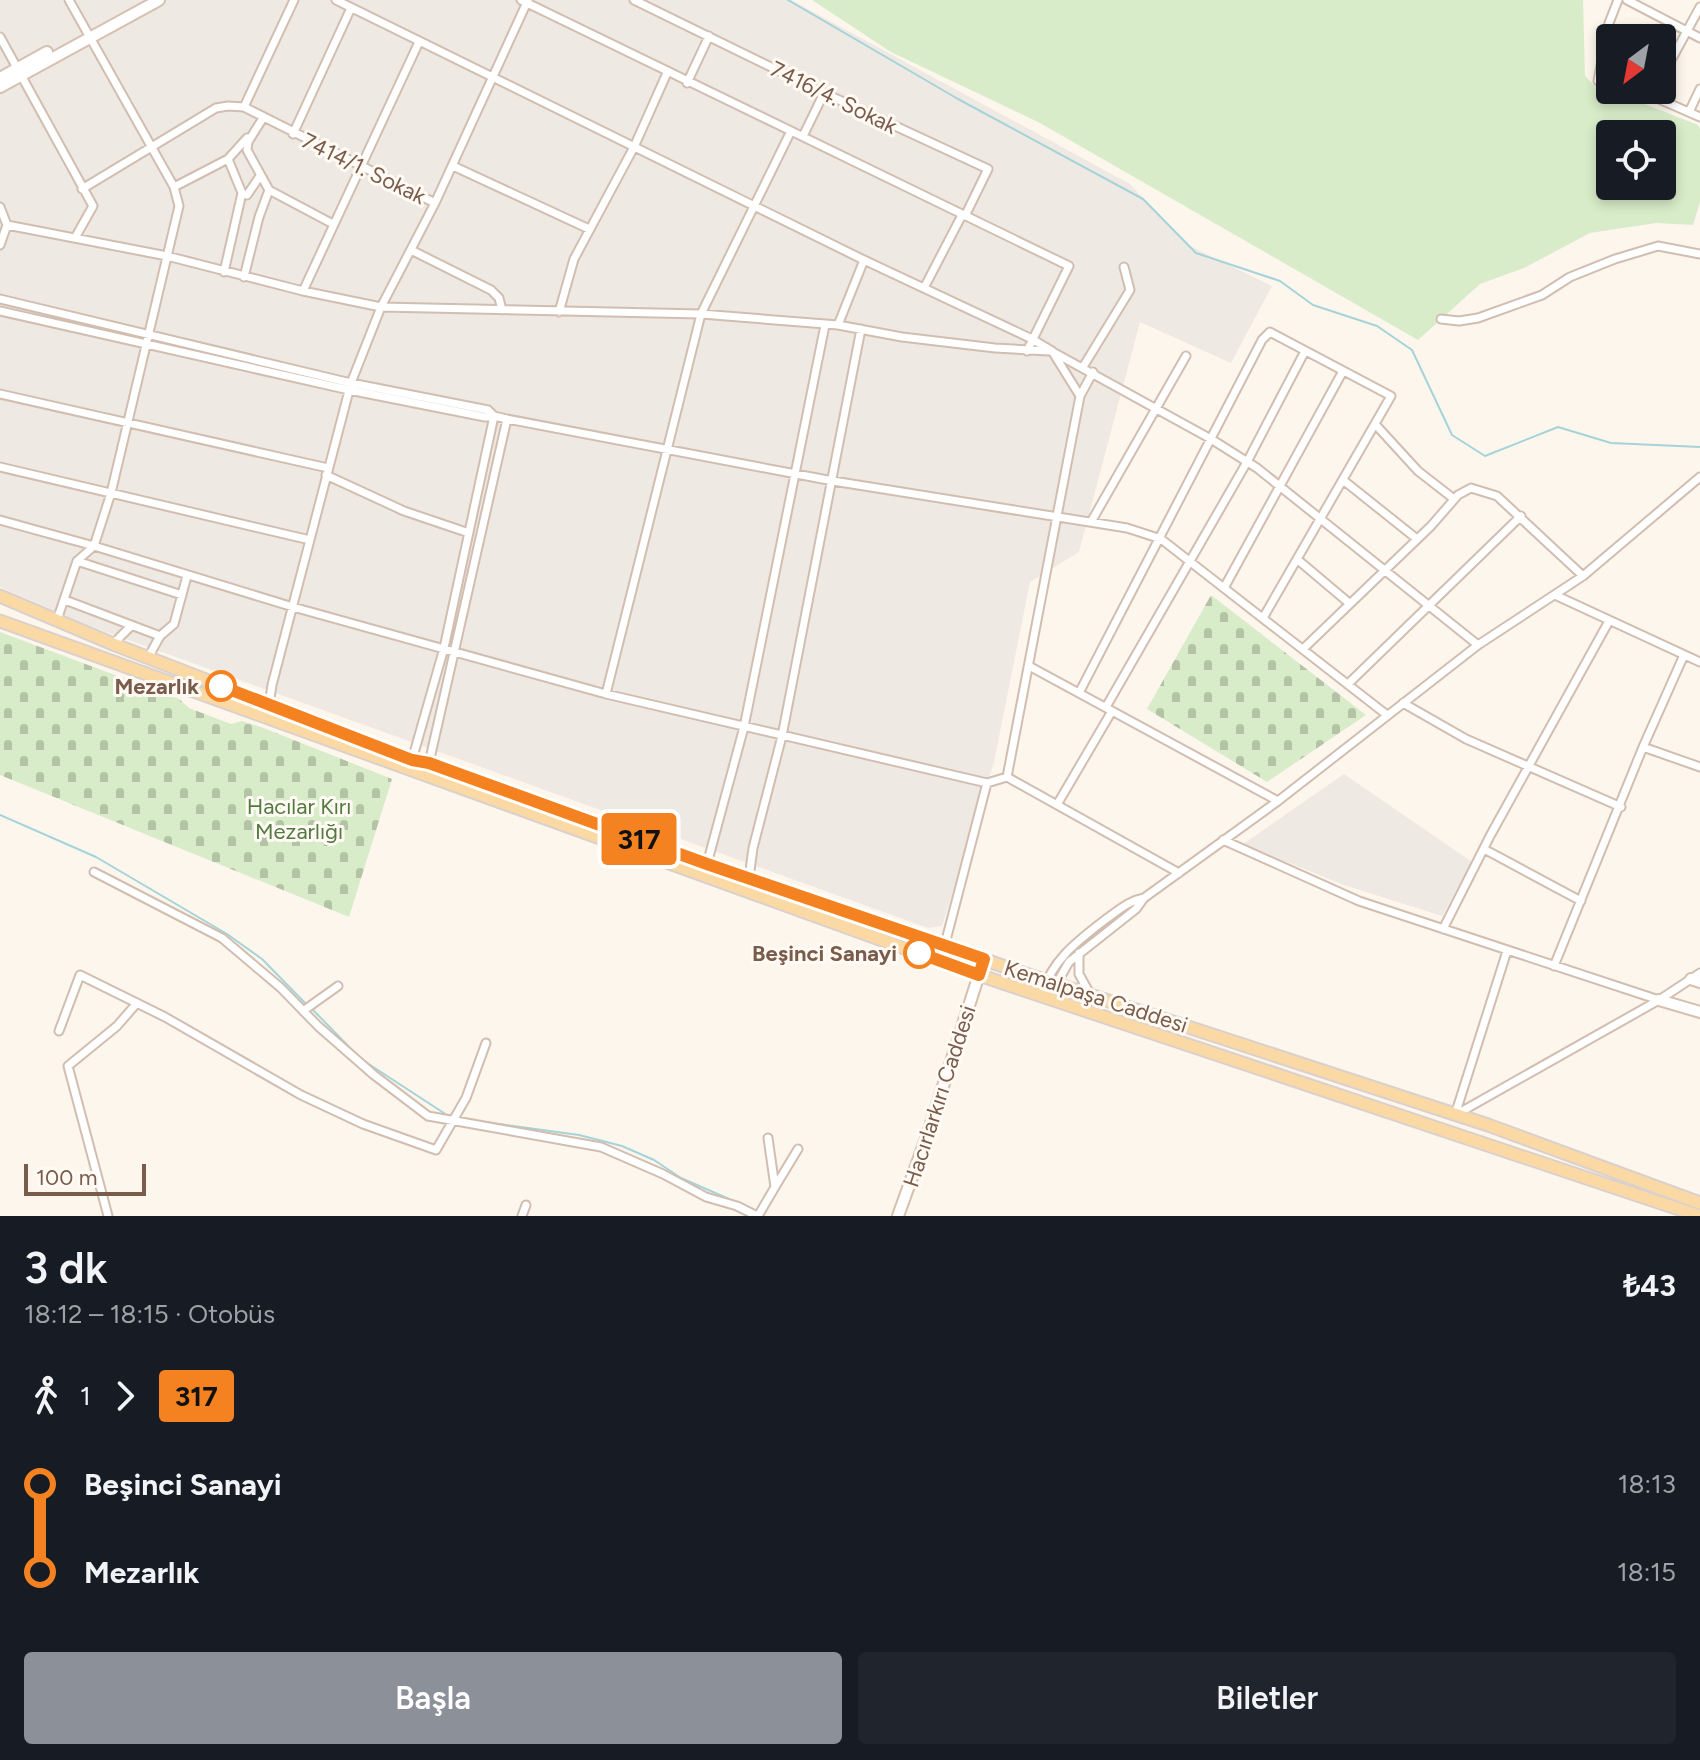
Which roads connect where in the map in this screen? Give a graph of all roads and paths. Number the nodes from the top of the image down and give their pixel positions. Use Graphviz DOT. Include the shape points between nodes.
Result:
graph roads {
  1 [pos="69,0"];
  2 [pos="144,0"];
  3 [pos="159,0"];
  4 [pos="294,0"];
  5 [pos="336,0"];
  6 [pos="634,0"];
  7 [pos="1618,0"];
  8 [pos="1627,0"];
  9 [pos="525,1"];
  10 [pos="1700,7"];
  11 [pos="351,8"];
  12 [pos="1609,24"];
  13 [pos="1687,31"];
  14 [pos="88,34"];
  15 [pos="709,36"];
  16 [pos="0,37"];
  17 [pos="1700,38"];
  18 [pos="419,42"];
  19 [pos="1676,51"];
  20 [pos="18,72"];
  21 [pos="667,73"];
  22 [pos="493,77"];
  23 [pos="0,78"];
  24 [pos="687,83"];
  25 [pos="0,87"];
  26 [pos="1700,89"];
  27 [pos="824,93"];
  28 [pos="1674,104"];
  29 [pos="244,107"];
  30 [pos="1689,112"];
  31 [pos="1700,117"];
  32 [pos="263,118"];
  33 [pos="791,131"];
  34 [pos="293,134"];
  35 [pos="803,136"];
  36 [pos="151,145"];
  37 [pos="634,147"];
  38 [pos="228,159"];
  39 [pos="361,166"];
  40 [pos="453,166"];
  41 [pos="260,176"];
  42 [pos="174,187"];
  43 [pos="82,189"];
  44 [pos="269,190"];
  45 [pos="245,194"];
  46 [pos="263,203"];
  47 [pos="435,203"];
  48 [pos="755,207"];
  49 [pos="0,208"];
  50 [pos="963,215"];
  51 [pos="333,224"];
  52 [pos="7,225"];
  53 [pos="589,229"];
  54 [pos="75,238"];
  55 [pos="0,245"];
  56 [pos="411,250"];
  57 [pos="1700,254"];
  58 [pos="167,256"];
  59 [pos="864,260"];
  60 [pos="1124,267"];
  61 [pos="224,272"];
  62 [pos="244,277"];
  63 [pos="924,288"];
  64 [pos="303,291"];
  65 [pos="0,299"];
  66 [pos="381,307"];
  67 [pos="502,310"];
  68 [pos="0,311"];
  69 [pos="559,312"];
  70 [pos="701,314"];
  71 [pos="1441,319"];
  72 [pos="825,325"];
  73 [pos="838,325"];
  74 [pos="861,329"];
  75 [pos="148,333"];
  76 [pos="1032,339"];
  77 [pos="147,345"];
  78 [pos="1027,351"];
  79 [pos="1052,351"];
  80 [pos="1305,351"];
  81 [pos="1186,356"];
  82 [pos="1083,367"];
  83 [pos="1343,371"];
  84 [pos="1093,372"];
  85 [pos="350,387"];
  86 [pos="0,394"];
  87 [pos="1080,396"];
  88 [pos="1157,408"];
  89 [pos="494,416"];
  90 [pos="507,419"];
  91 [pos="126,424"];
  92 [pos="1375,424"];
  93 [pos="1211,439"];
  94 [pos="666,450"];
  95 [pos="1247,462"];
  96 [pos="0,467"];
  97 [pos="327,471"];
  98 [pos="794,474"];
  99 [pos="1700,477"];
  100 [pos="1343,480"];
  101 [pos="833,481"];
  102 [pos="1281,487"];
  103 [pos="111,493"];
  104 [pos="1454,499"];
  105 [pos="1521,516"];
  106 [pos="1058,517"];
  107 [pos="1321,519"];
  108 [pos="0,520"];
  109 [pos="1091,522"];
  110 [pos="469,533"];
  111 [pos="1161,539"];
  112 [pos="1417,539"];
  113 [pos="310,540"];
  114 [pos="94,546"];
  115 [pos="1298,560"];
  116 [pos="77,561"];
  117 [pos="1191,562"];
  118 [pos="1383,571"];
  119 [pos="187,576"];
  120 [pos="1583,576"];
  121 [pos="1224,588"];
  122 [pos="182,595"];
  123 [pos="1555,595"];
  124 [pos="0,596"];
  125 [pos="65,600"];
  126 [pos="1349,603"];
  127 [pos="1428,606"];
  128 [pos="293,607"];
  129 [pos="1263,618"];
  130 [pos="57,620"];
  131 [pos="0,621"];
  132 [pos="1609,621"];
  133 [pos="131,626"];
  134 [pos="160,636"];
  135 [pos="113,644"];
  136 [pos="1478,645"];
  137 [pos="444,648"];
  138 [pos="1303,649"];
  139 [pos="454,652"];
  140 [pos="1684,655"];
  141 [pos="149,656"];
  142 [pos="1700,662"];
  143 [pos="1029,666"];
  144 [pos="1348,684"];
  145 [pos="1079,693"];
  146 [pos="606,694"];
  147 [pos="1403,703"];
  148 [pos="269,705"];
  149 [pos="1109,709"];
  150 [pos="1387,715"];
  151 [pos="744,727"];
  152 [pos="782,736"];
  153 [pos="1643,747"];
  154 [pos="412,760"];
  155 [pos="429,763"];
  156 [pos="1700,767"];
  157 [pos="1529,768"];
  158 [pos="1007,777"];
  159 [pos="987,783"];
  160 [pos="1278,801"];
  161 [pos="1058,803"];
  162 [pos="1621,807"];
  163 [pos="1223,840"];
  164 [pos="1484,849"];
  165 [pos="707,864"];
  166 [pos="94,872"];
  167 [pos="1179,873"];
  168 [pos="749,878"];
  169 [pos="1144,898"];
  170 [pos="1581,901"];
  171 [pos="1443,929"];
  172 [pos="945,944"];
  173 [pos="1507,951"];
  174 [pos="1079,953"];
  175 [pos="984,959"];
  176 [pos="1554,966"];
  177 [pos="979,975"];
  178 [pos="1697,978"];
  179 [pos="1052,982"];
  180 [pos="338,986"];
  181 [pos="1091,995"];
  182 [pos="1047,996"];
  183 [pos="1659,1000"];
  184 [pos="137,1003"];
  185 [pos="305,1010"];
  186 [pos="1700,1012"];
  187 [pos="59,1031"];
  188 [pos="486,1043"];
  189 [pos="1455,1115"];
  190 [pos="454,1119"];
  191 [pos="768,1138"];
  192 [pos="798,1149"];
  193 [pos="775,1187"];
  194 [pos="1700,1203"];
  195 [pos="526,1205"];
  196 [pos="108,1216"];
  197 [pos="522,1216"];
  198 [pos="758,1216"];
  199 [pos="898,1216"];
  200 [pos="1700,1216"];
  1 -- 14 [label="street"];
  2 -- 14 [label="street"];
  3 -- 14 [label="street"];
  4 -- 29 [label="street"];
  5 -- 11 [label="street"];
  6 -- 15 [label="street, 7416/4. Sokak"];
  7 -- 12 [label="street"];
  8 -- 13 [label="street"];
  9 -- 21 [label="street"];
  9 -- 22 [label="street"];
  10 -- 13 [label="street"];
  11 -- 18 [label="street"];
  11 -- 34 [label="street"];
  13 -- 17 [label="street"];
  13 -- 19 [label="street"];
  14 -- 20 [label="street"];
  14 -- 36 [label="street"];
  15 -- 24 [label="street"];
  15 -- 27 [label="street, 7416/4. Sokak"];
  16 -- 20 [label="street"];
  18 -- 22 [label="street"];
  18 -- 39 [label="street"];
  20 -- 23 [label="street"];
  20 -- 25 [label="street"];
  20 -- 43 [label="street"];
  21 -- 24 [label="street"];
  21 -- 37 [label="street"];
  22 -- 37 [label="street"];
  22 -- 40 [label="street"];
  24 -- 33 [label="street"];
  26 -- 30 [label="street"];
  27 -- 35 [label="street"];
  27 -- 50 [label="street, 7416/4. Sokak" via="988,169"];
  28 -- 30 [label="street"];
  29 -- 32 [label="street, 7414/1. Sokak"];
  29 -- 36 [label="street" via="216,108"];
  30 -- 31 [label="street"];
  32 -- 34 [label="street, 7414/1. Sokak"];
  32 -- 38 [label="street"];
  32 -- 41 [label="street" via="247,150"];
  33 -- 35 [label="street"];
  33 -- 48 [label="street"];
  34 -- 39 [label="street, 7414/1. Sokak"];
  35 -- 50 [label="street"];
  36 -- 42 [label="street"];
  36 -- 43 [label="street"];
  37 -- 48 [label="street"];
  37 -- 53 [label="street"];
  38 -- 42 [label="street"];
  38 -- 45 [label="street"];
  39 -- 47 [label="street, 7414/1. Sokak"];
  39 -- 51 [label="street"];
  40 -- 47 [label="street"];
  40 -- 53 [label="street"];
  41 -- 44 [label="street"];
  41 -- 45 [label="street"];
  42 -- 58 [label="street" via="179,206"];
  43 -- 54 [label="street" via="93,206"];
  44 -- 46 [label="street"];
  44 -- 51 [label="street"];
  45 -- 46 [label="street"];
  45 -- 61 [label="street"];
  46 -- 62 [label="street"];
  47 -- 56 [label="street"];
  48 -- 59 [label="street"];
  48 -- 70 [label="street"];
  49 -- 52 [label="street"];
  50 -- 63 [label="street"];
  50 -- 76 [label="street" via="1069,266"];
  51 -- 64 [label="street"];
  52 -- 54 [label="street"];
  52 -- 55 [label="street"];
  53 -- 69 [label="street"];
  54 -- 58 [label="street"];
  56 -- 66 [label="street"];
  56 -- 67 [label="street" via="491,290"];
  57 -- 71 [label="street" via="1658,246 1478,318"];
  58 -- 61 [label="street"];
  58 -- 75 [label="street"];
  59 -- 63 [label="street"];
  59 -- 73 [label="street"];
  60 -- 82 [label="street" via="1130,290"];
  61 -- 62 [label="street"];
  62 -- 64 [label="street"];
  63 -- 76 [label="street"];
  64 -- 66 [label="street"];
  65 -- 75 [label="street"];
  66 -- 67 [label="street"];
  66 -- 85 [label="street"];
  67 -- 69 [label="street"];
  68 -- 77 [label="street"];
  69 -- 70 [label="street"];
  70 -- 72 [label="street"];
  70 -- 94 [label="street"];
  72 -- 73 [label="street"];
  72 -- 98 [label="street"];
  73 -- 74 [label="street"];
  74 -- 78 [label="street"];
  74 -- 101 [label="street"];
  75 -- 77 [label="street"];
  75 -- 85 [label="street"];
  76 -- 78 [label="street"];
  76 -- 79 [label="street"];
  77 -- 85 [label="street"];
  77 -- 91 [label="street"];
  78 -- 79 [label="street"];
  79 -- 82 [label="street"];
  79 -- 87 [label="street"];
  80 -- 83 [label="street"];
  80 -- 93 [label="street" via="1270,332"];
  80 -- 95 [label="street"];
  81 -- 88 [label="street"];
  82 -- 84 [label="street"];
  83 -- 92 [label="street" via="1391,396"];
  83 -- 102 [label="street"];
  84 -- 87 [label="street"];
  84 -- 88 [label="street"];
  85 -- 89 [label="street"];
  85 -- 97 [label="street"];
  86 -- 91 [label="street"];
  87 -- 106 [label="street"];
  88 -- 93 [label="street"];
  88 -- 109 [label="street"];
  89 -- 90 [label="street"];
  89 -- 110 [label="street"];
  90 -- 94 [label="street"];
  90 -- 139 [label="street"];
  91 -- 97 [label="street"];
  91 -- 103 [label="street"];
  92 -- 100 [label="street"];
  92 -- 104 [label="street" via="1418,471"];
  93 -- 95 [label="street"];
  93 -- 111 [label="street"];
  94 -- 98 [label="street"];
  94 -- 146 [label="street"];
  95 -- 102 [label="street"];
  95 -- 117 [label="street"];
  96 -- 103 [label="street"];
  97 -- 110 [label="street" via="404,511"];
  97 -- 113 [label="street"];
  98 -- 101 [label="street"];
  98 -- 151 [label="street"];
  99 -- 120 [label="street"];
  100 -- 107 [label="street"];
  100 -- 112 [label="street"];
  101 -- 106 [label="street"];
  101 -- 152 [label="street"];
  102 -- 107 [label="street"];
  102 -- 121 [label="street"];
  103 -- 113 [label="street"];
  103 -- 114 [label="street"];
  104 -- 105 [label="street" via="1471,488 1486,491"];
  104 -- 112 [label="street"];
  105 -- 120 [label="street"];
  105 -- 127 [label="street"];
  106 -- 109 [label="street"];
  106 -- 143 [label="street"];
  107 -- 115 [label="street"];
  107 -- 118 [label="street"];
  108 -- 114 [label="street"];
  109 -- 111 [label="street"];
  110 -- 137 [label="street"];
  111 -- 117 [label="street"];
  111 -- 145 [label="street"];
  112 -- 118 [label="street"];
  113 -- 128 [label="street"];
  114 -- 116 [label="street"];
  114 -- 119 [label="street"];
  115 -- 126 [label="street"];
  115 -- 129 [label="street"];
  116 -- 122 [label="street"];
  116 -- 125 [label="street"];
  117 -- 121 [label="street"];
  117 -- 149 [label="street"];
  118 -- 126 [label="street"];
  118 -- 127 [label="street"];
  119 -- 122 [label="street"];
  119 -- 128 [label="street"];
  120 -- 123 [label="street"];
  121 -- 129 [label="street"];
  122 -- 134 [label="street" via="174,624"];
  123 -- 132 [label="street"];
  123 -- 136 [label="street"];
  124 -- 130 [label="main road, Kemalpaşa Caddesi"];
  125 -- 130 [label="street"];
  125 -- 133 [label="street"];
  126 -- 138 [label="street"];
  127 -- 136 [label="street"];
  127 -- 144 [label="street"];
  128 -- 137 [label="street"];
  128 -- 148 [label="street"];
  129 -- 138 [label="street"];
  130 -- 135 [label="main road, Kemalpaşa Caddesi"];
  131 -- 177 [label="main road, Kemalpaşa Caddesi"];
  132 -- 140 [label="street"];
  132 -- 157 [label="street"];
  133 -- 134 [label="street"];
  133 -- 135 [label="street"];
  134 -- 141 [label="street"];
  135 -- 141 [label="main road, Kemalpaşa Caddesi"];
  136 -- 147 [label="street"];
  137 -- 139 [label="street"];
  137 -- 154 [label="street"];
  138 -- 144 [label="street"];
  139 -- 146 [label="street"];
  139 -- 155 [label="street"];
  140 -- 142 [label="street"];
  140 -- 153 [label="street"];
  141 -- 148 [label="main road, Kemalpaşa Caddesi"];
  143 -- 145 [label="street"];
  143 -- 158 [label="street"];
  144 -- 150 [label="street"];
  145 -- 149 [label="street"];
  146 -- 151 [label="street"];
  147 -- 150 [label="street"];
  147 -- 157 [label="street"];
  148 -- 154 [label="main road, Kemalpaşa Caddesi"];
  149 -- 160 [label="street"];
  149 -- 161 [label="street"];
  150 -- 160 [label="street"];
  151 -- 152 [label="street"];
  151 -- 165 [label="street"];
  152 -- 159 [label="street"];
  152 -- 168 [label="street"];
  153 -- 156 [label="street"];
  153 -- 162 [label="street"];
  154 -- 155 [label="main road, Kemalpaşa Caddesi"];
  155 -- 165 [label="main road, Kemalpaşa Caddesi"];
  157 -- 162 [label="street"];
  157 -- 164 [label="street"];
  158 -- 159 [label="street"];
  158 -- 161 [label="street"];
  159 -- 172 [label="street"];
  160 -- 163 [label="street"];
  161 -- 167 [label="street"];
  162 -- 170 [label="street"];
  163 -- 167 [label="street"];
  163 -- 171 [label="street" via="1359,901"];
  164 -- 170 [label="street"];
  164 -- 171 [label="street"];
  165 -- 168 [label="main road, Kemalpaşa Caddesi"];
  166 -- 185 [label="street" via="222,938"];
  167 -- 169 [label="street"];
  168 -- 172 [label="main road, Kemalpaşa Caddesi"];
  169 -- 174 [label="street"];
  169 -- 179 [label="street" via="1131,900 1075,943 1061,957"];
  170 -- 176 [label="street"];
  171 -- 173 [label="street"];
  172 -- 175 [label="main road, Kemalpaşa Caddesi"];
  173 -- 176 [label="street"];
  173 -- 189 [label="street"];
  174 -- 179 [label="street"];
  174 -- 181 [label="street" via="1079,974"];
  175 -- 177 [label="street, Hacırlarkırı Caddesi"];
  175 -- 179 [label="main road, Kemalpaşa Caddesi"];
  176 -- 183 [label="street"];
  177 -- 182 [label="main road, Kemalpaşa Caddesi"];
  177 -- 199 [label="street, Hacırlarkırı Caddesi"];
  178 -- 183 [label="street"];
  179 -- 181 [label="main road, Kemalpaşa Caddesi"];
  179 -- 182 [label="main road"];
  180 -- 185 [label="street"];
  181 -- 189 [label="main road, Kemalpaşa Caddesi"];
  182 -- 200 [label="main road, Kemalpaşa Caddesi"];
  183 -- 186 [label="street"];
  183 -- 189 [label="street"];
  184 -- 187 [label="street" via="80,975"];
  184 -- 190 [label="street" via="363,1124 436,1150"];
  184 -- 196 [label="street" via="68,1066"];
  185 -- 190 [label="street" via="374,1075 428,1116"];
  188 -- 190 [label="street"];
  189 -- 194 [label="main road, Kemalpaşa Caddesi"];
  190 -- 198 [label="street" via="601,1147"];
  191 -- 193 [label="street"];
  192 -- 193 [label="street"];
  193 -- 198 [label="street"];
  195 -- 197 [label="street"];
}
